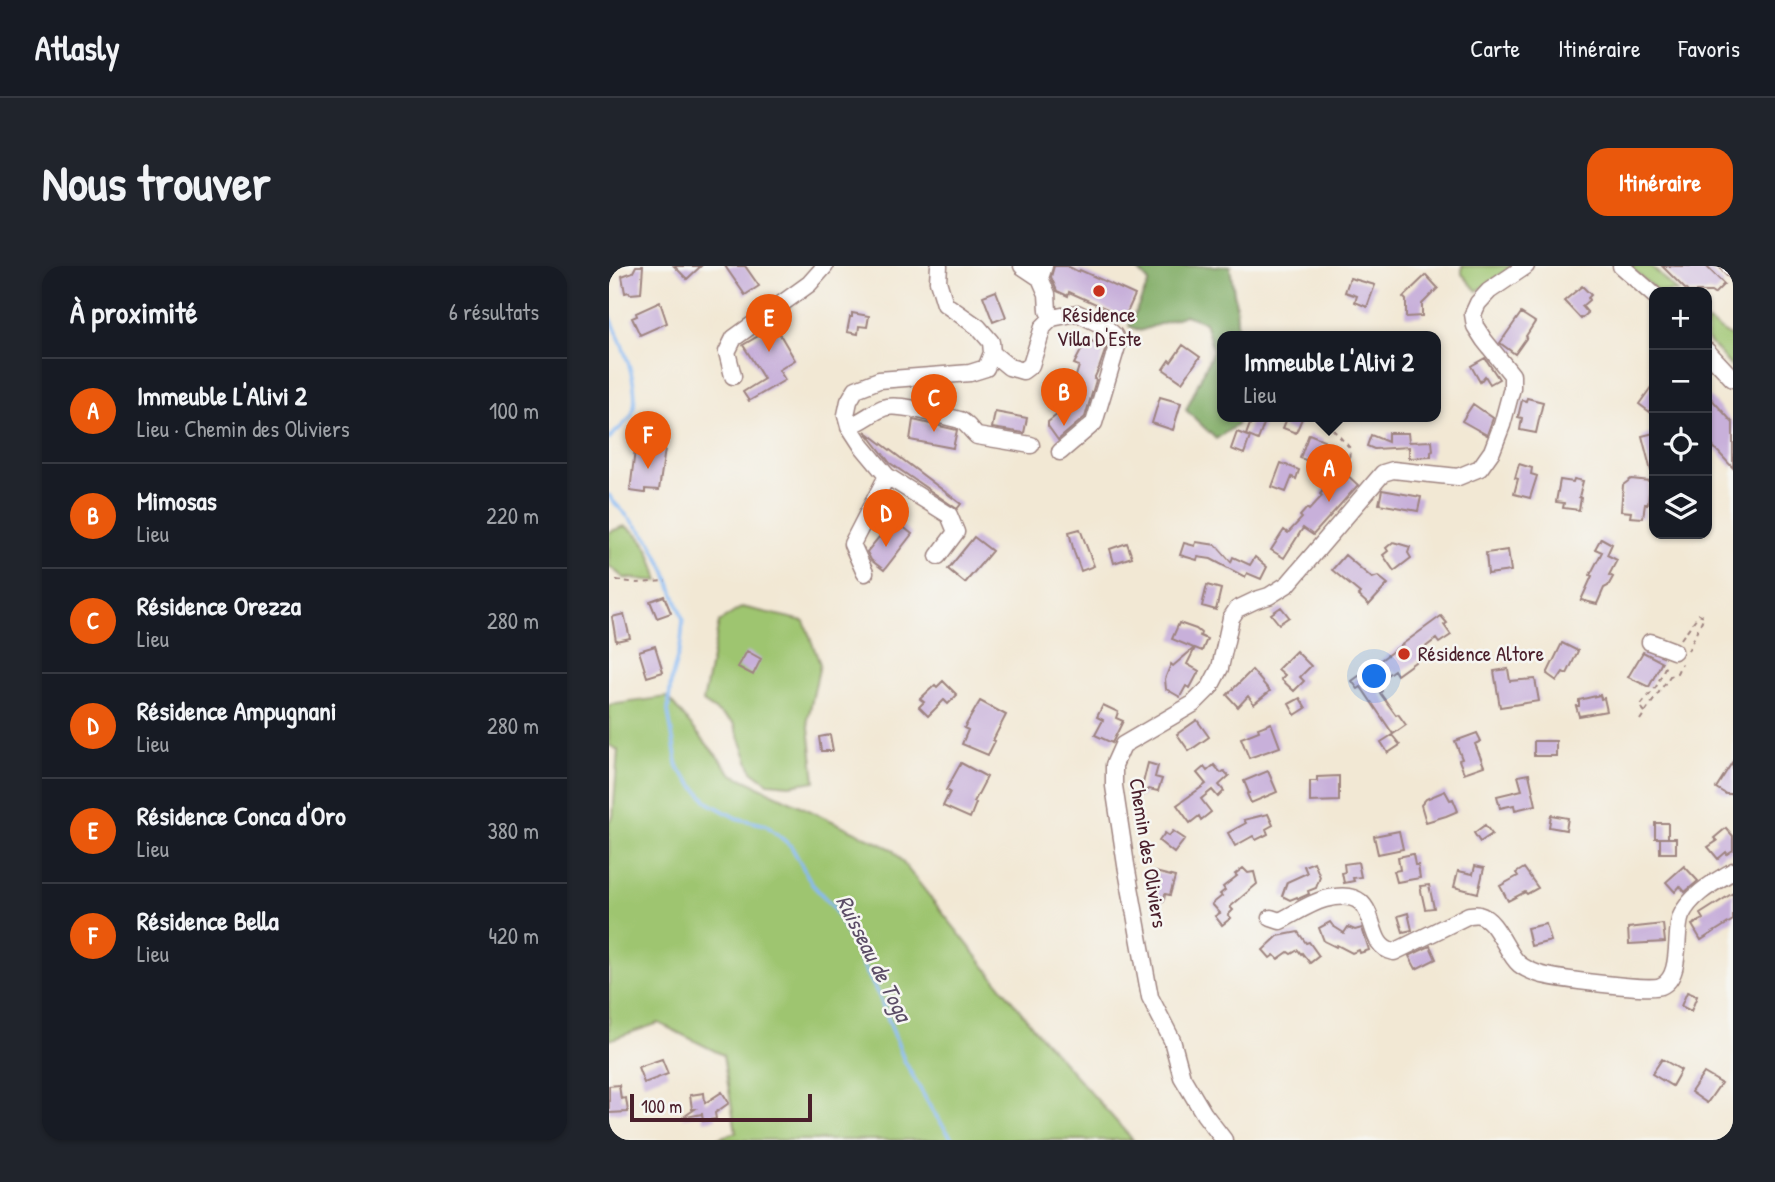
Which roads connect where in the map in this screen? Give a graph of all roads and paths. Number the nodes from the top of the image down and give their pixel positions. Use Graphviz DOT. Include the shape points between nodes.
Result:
graph roads {
  1 [pos="825,266"];
  2 [pos="939,266"];
  3 [pos="1022,266"];
  4 [pos="1527,266"];
  5 [pos="1621,266"];
  6 [pos="1729,266"];
  7 [pos="1733,270"];
  8 [pos="1042,272"];
  9 [pos="1649,291"];
  10 [pos="1052,318"];
  11 [pos="992,352"];
  12 [pos="1712,356"];
  13 [pos="733,376"];
  14 [pos="1733,379"];
  15 [pos="1326,422"];
  16 [pos="849,426"];
  17 [pos="1031,445"];
  18 [pos="1060,452"];
  19 [pos="1349,461"];
  20 [pos="887,476"];
  21 [pos="938,556"];
  22 [pos="866,573"];
  23 [pos="616,580"];
  24 [pos="666,581"];
  25 [pos="1692,624"];
  26 [pos="1698,626"];
  27 [pos="1650,642"];
  28 [pos="1674,651"];
  29 [pos="1649,695"];
  30 [pos="1655,698"];
  31 [pos="1733,870"];
  32 [pos="1271,918"];
  33 [pos="1224,1140"];
  1 -- 13 [label="street" via="809,284 734,338 727,352"];
  2 -- 11 [label="street" via="945,304 978,327 991,342"];
  3 -- 8 [label="street"];
  4 -- 33 [label="street, Chemin des Oliviers" via="1489,291 1473,314 1475,326 1512,375 1502,425 1492,452 1479,468 1458,477 1393,470 1383,473 1288,584 1237,609 1210,687 1193,705 1123,745 1114,765 1150,997 1172,1040 1182,1077"];
  5 -- 9 [label="street"];
  6 -- 7 [label="street"];
  8 -- 10 [label="street"];
  10 -- 11 [label="street" via="1043,327 1031,365 1023,371 1009,367"];
  10 -- 18 [label="street" via="1077,313 1104,326 1118,343 1094,423"];
  11 -- 16 [label="street" via="986,368 970,373 879,380 856,389 846,415"];
  12 -- 14 [label="street"];
  15 -- 19 [label="path" via="1350,448"];
  16 -- 17 [label="street" via="884,407 897,406 960,420 977,436"];
  16 -- 20 [label="street"];
  20 -- 21 [label="street" via="949,515 956,532"];
  20 -- 22 [label="street" via="852,544"];
  23 -- 24 [label="path"];
  25 -- 26 [label="path"];
  27 -- 28 [label="street"];
  29 -- 30 [label="path"];
  31 -- 32 [label="street" via="1688,905 1680,919 1678,956 1670,977 1659,987 1538,974 1519,964 1489,920 1480,915 1469,915 1394,952 1385,951 1378,941 1367,908 1345,896 1323,900 1280,921"];
}
